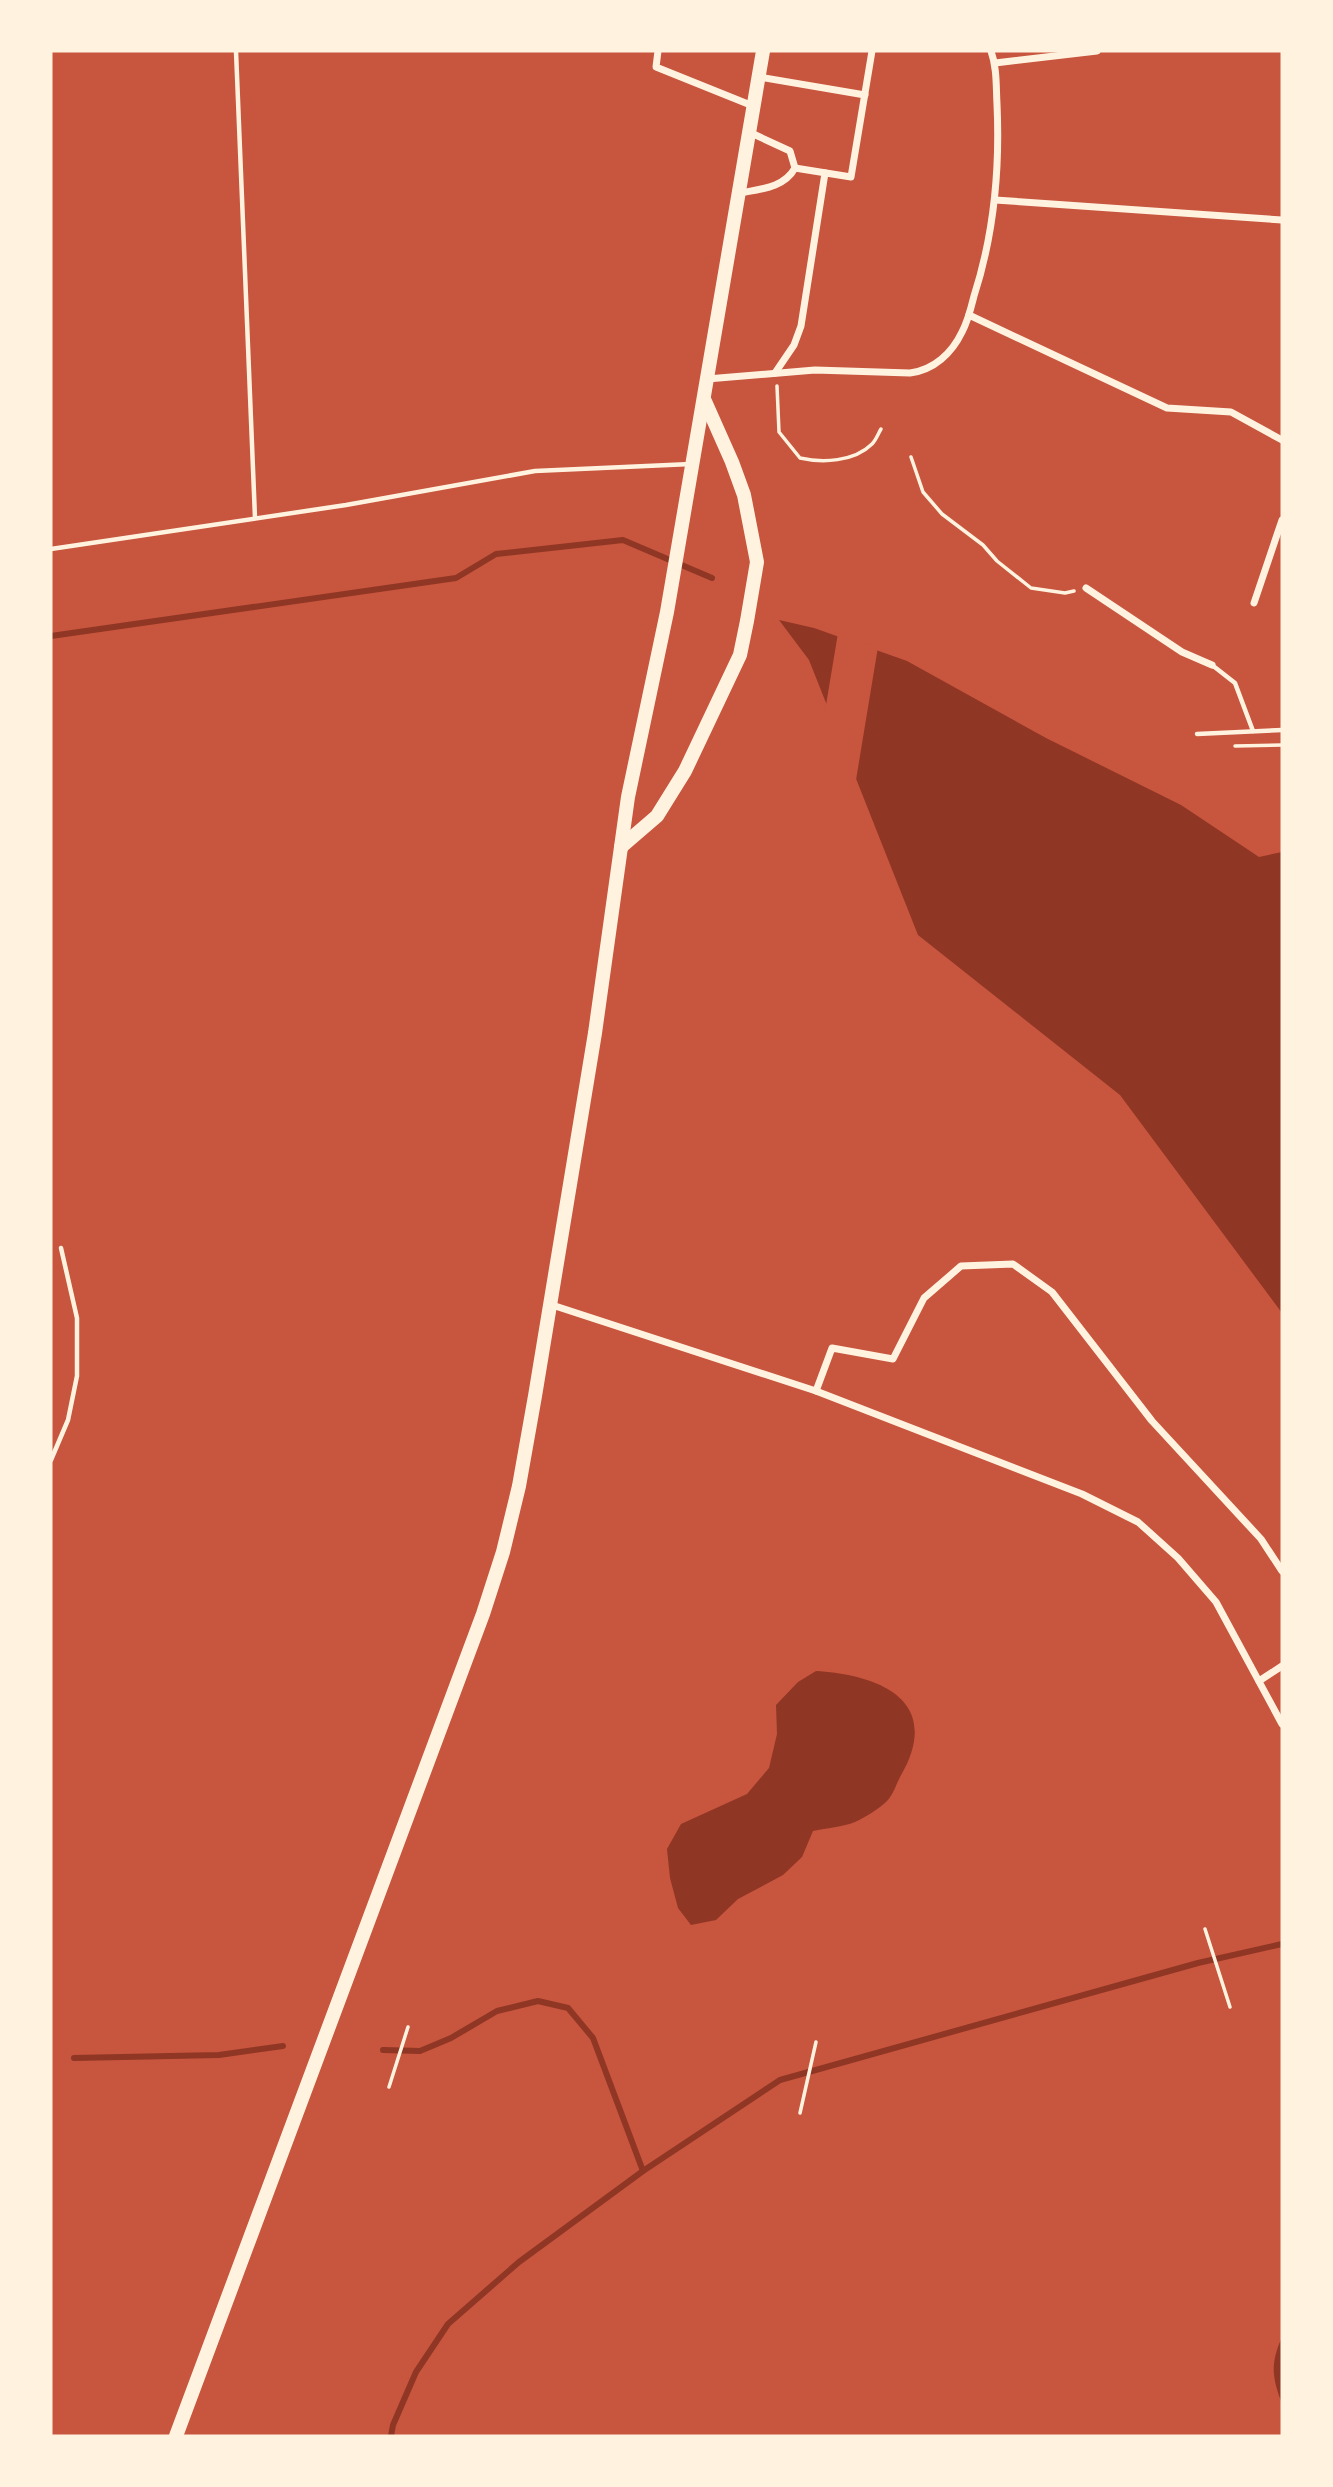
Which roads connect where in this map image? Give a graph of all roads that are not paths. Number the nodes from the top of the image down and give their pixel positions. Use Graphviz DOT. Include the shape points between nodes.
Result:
graph roads {
  1 [pos="236,51"];
  2 [pos="658,51"];
  3 [pos="763,51"];
  4 [pos="872,51"];
  5 [pos="991,51"];
  6 [pos="1097,51"];
  7 [pos="995,63"];
  8 [pos="759,76"];
  9 [pos="865,95"];
  10 [pos="754,106"];
  11 [pos="749,132"];
  12 [pos="795,168"];
  13 [pos="825,173"];
  14 [pos="740,193"];
  15 [pos="995,200"];
  16 [pos="1282,220"];
  17 [pos="969,314"];
  18 [pos="775,373"];
  19 [pos="707,379"];
  20 [pos="704,398"];
  21 [pos="1282,440"];
  22 [pos="692,464"];
  23 [pos="255,519"];
  24 [pos="1282,520"];
  25 [pos="51,549"];
  26 [pos="1086,588"];
  27 [pos="1255,603"];
  28 [pos="1212,664"];
  29 [pos="1282,730"];
  30 [pos="1253,731"];
  31 [pos="1197,734"];
  32 [pos="621,846"];
  33 [pos="61,1248"];
  34 [pos="548,1303"];
  35 [pos="816,1391"];
  36 [pos="51,1460"];
  37 [pos="1282,1571"];
  38 [pos="1282,1665"];
  39 [pos="1259,1681"];
  40 [pos="1282,1724"];
  41 [pos="176,2436"];
  1 -- 23 [label="lane"];
  2 -- 10 [label="street" via="656,66"];
  3 -- 8 [label="main road"];
  4 -- 9 [label="street"];
  5 -- 7 [label="street"];
  6 -- 7 [label="street"];
  7 -- 15 [label="street"];
  8 -- 9 [label="street"];
  8 -- 10 [label="main road"];
  9 -- 13 [label="street" via="851,177"];
  10 -- 11 [label="main road"];
  11 -- 12 [label="street" via="790,151"];
  11 -- 14 [label="main road"];
  12 -- 13 [label="street"];
  12 -- 14 [label="street" via="776,186"];
  13 -- 18 [label="street" via="801,326"];
  14 -- 19 [label="main road"];
  15 -- 16 [label="street"];
  15 -- 17 [label="street" via="984,265"];
  17 -- 18 [label="street" via="954,345 922,372"];
  17 -- 21 [label="street" via="1167,408 1231,412"];
  18 -- 19 [label="street"];
  19 -- 20 [label="main road"];
  20 -- 22 [label="main road"];
  20 -- 32 [label="main road" via="744,495 757,562 747,621 740,655 685,771 657,816"];
  22 -- 23 [label="lane" via="535,471"];
  22 -- 32 [label="main road"];
  23 -- 25 [label="lane"];
  24 -- 27 [label="street"];
  26 -- 28 [label="street" via="1182,652"];
  28 -- 30 [label="lane" via="1235,683"];
  29 -- 30 [label="lane"];
  30 -- 31 [label="lane"];
  32 -- 34 [label="main road"];
  33 -- 36 [label="lane" via="77,1318 78,1376 68,1420"];
  34 -- 35 [label="street"];
  34 -- 41 [label="main road" via="519,1486 483,1614"];
  35 -- 37 [label="street" via="832,1348 893,1359 924,1298 961,1266 1013,1264 1052,1292 1152,1421 1261,1539"];
  35 -- 39 [label="street" via="1082,1494 1138,1522 1178,1558 1216,1602"];
  38 -- 39 [label="street"];
  39 -- 40 [label="street"];
}
